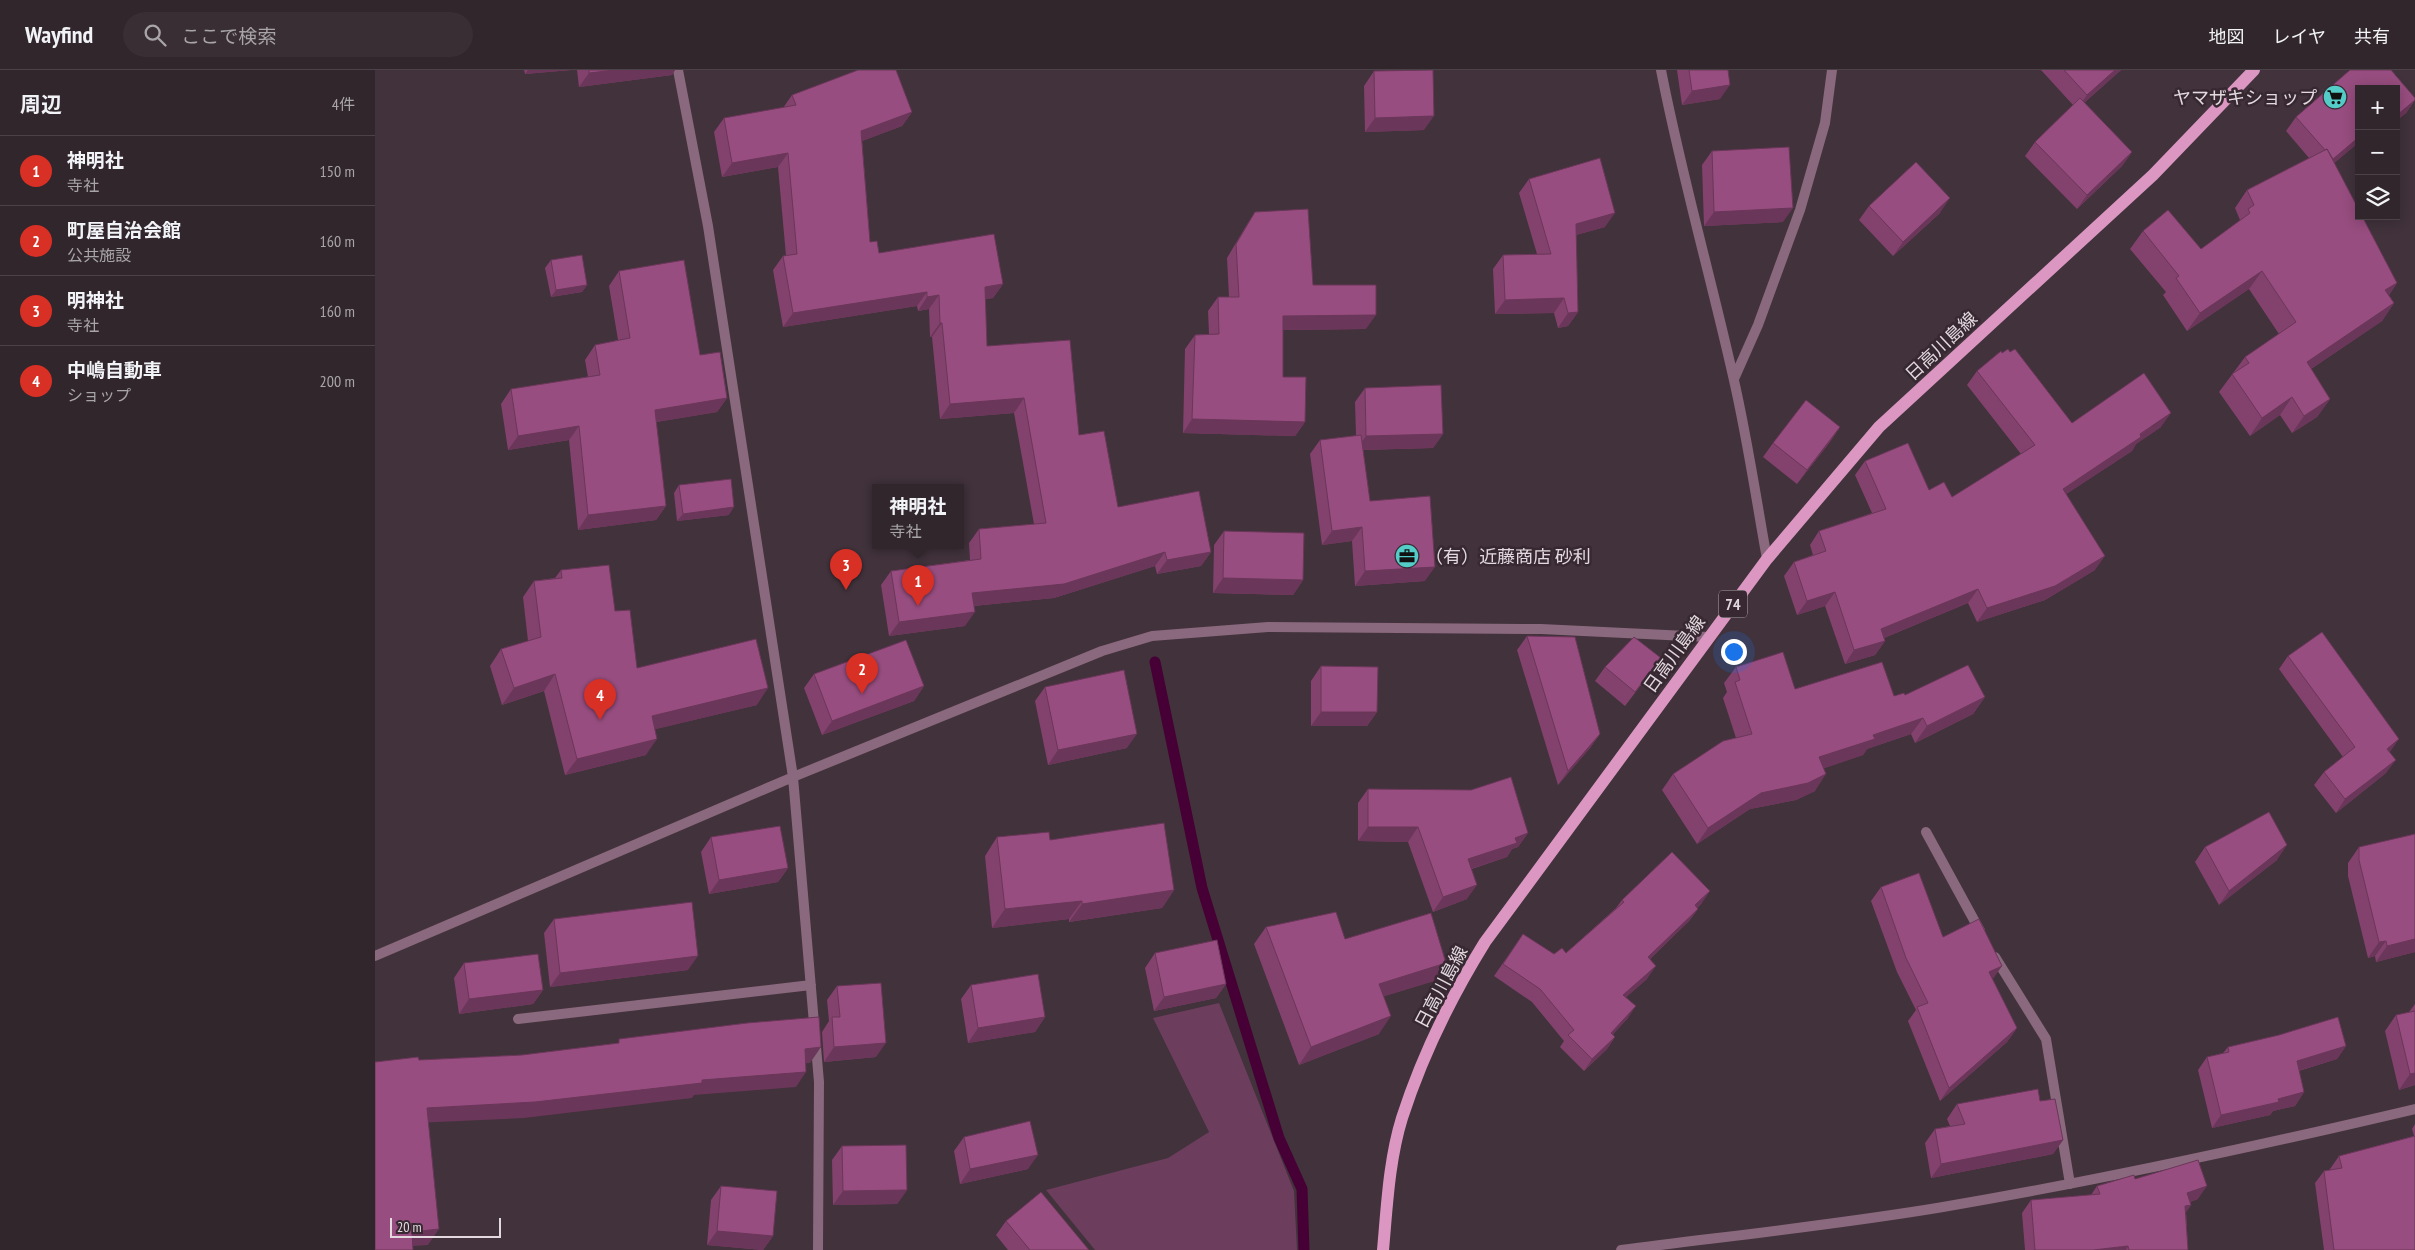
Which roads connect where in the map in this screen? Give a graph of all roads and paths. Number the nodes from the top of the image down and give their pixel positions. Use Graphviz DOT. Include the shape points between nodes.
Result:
graph roads {
  1 [pos="678,70"];
  2 [pos="1661,70"];
  3 [pos="1832,70"];
  4 [pos="2254,70"];
  5 [pos="1734,379"];
  6 [pos="1767,558"];
  7 [pos="1708,637"];
  8 [pos="793,777"];
  9 [pos="1926,832"];
  10 [pos="375,956"];
  11 [pos="811,985"];
  12 [pos="518,1018"];
  13 [pos="2415,1109"];
  14 [pos="2071,1184"];
  15 [pos="818,1250"];
  16 [pos="1383,1250"];
  17 [pos="1621,1250"];
  1 -- 8 [label="street" via="707,226"];
  2 -- 5 [label="street" via="1675,146"];
  3 -- 5 [label="street" via="1825,123 1800,210 1758,325"];
  4 -- 6 [label="main road, 日高川島線 / 74" via="2153,175 1879,427"];
  5 -- 6 [label="street"];
  6 -- 7 [label="main road, 日高川島線 / 74"];
  7 -- 8 [label="street" via="1541,629 1268,627 1152,636 1102,651"];
  7 -- 16 [label="main road, 日高川島線 / 74" via="1485,942 1463,979 1434,1037 1402,1119 1393,1156"];
  8 -- 10 [label="street"];
  8 -- 11 [label="street"];
  9 -- 14 [label="street" via="1986,942 2046,1039"];
  11 -- 12 [label="street"];
  11 -- 15 [label="street" via="819,1082"];
  13 -- 14 [label="street"];
  14 -- 17 [label="street" via="1860,1220"];
}
